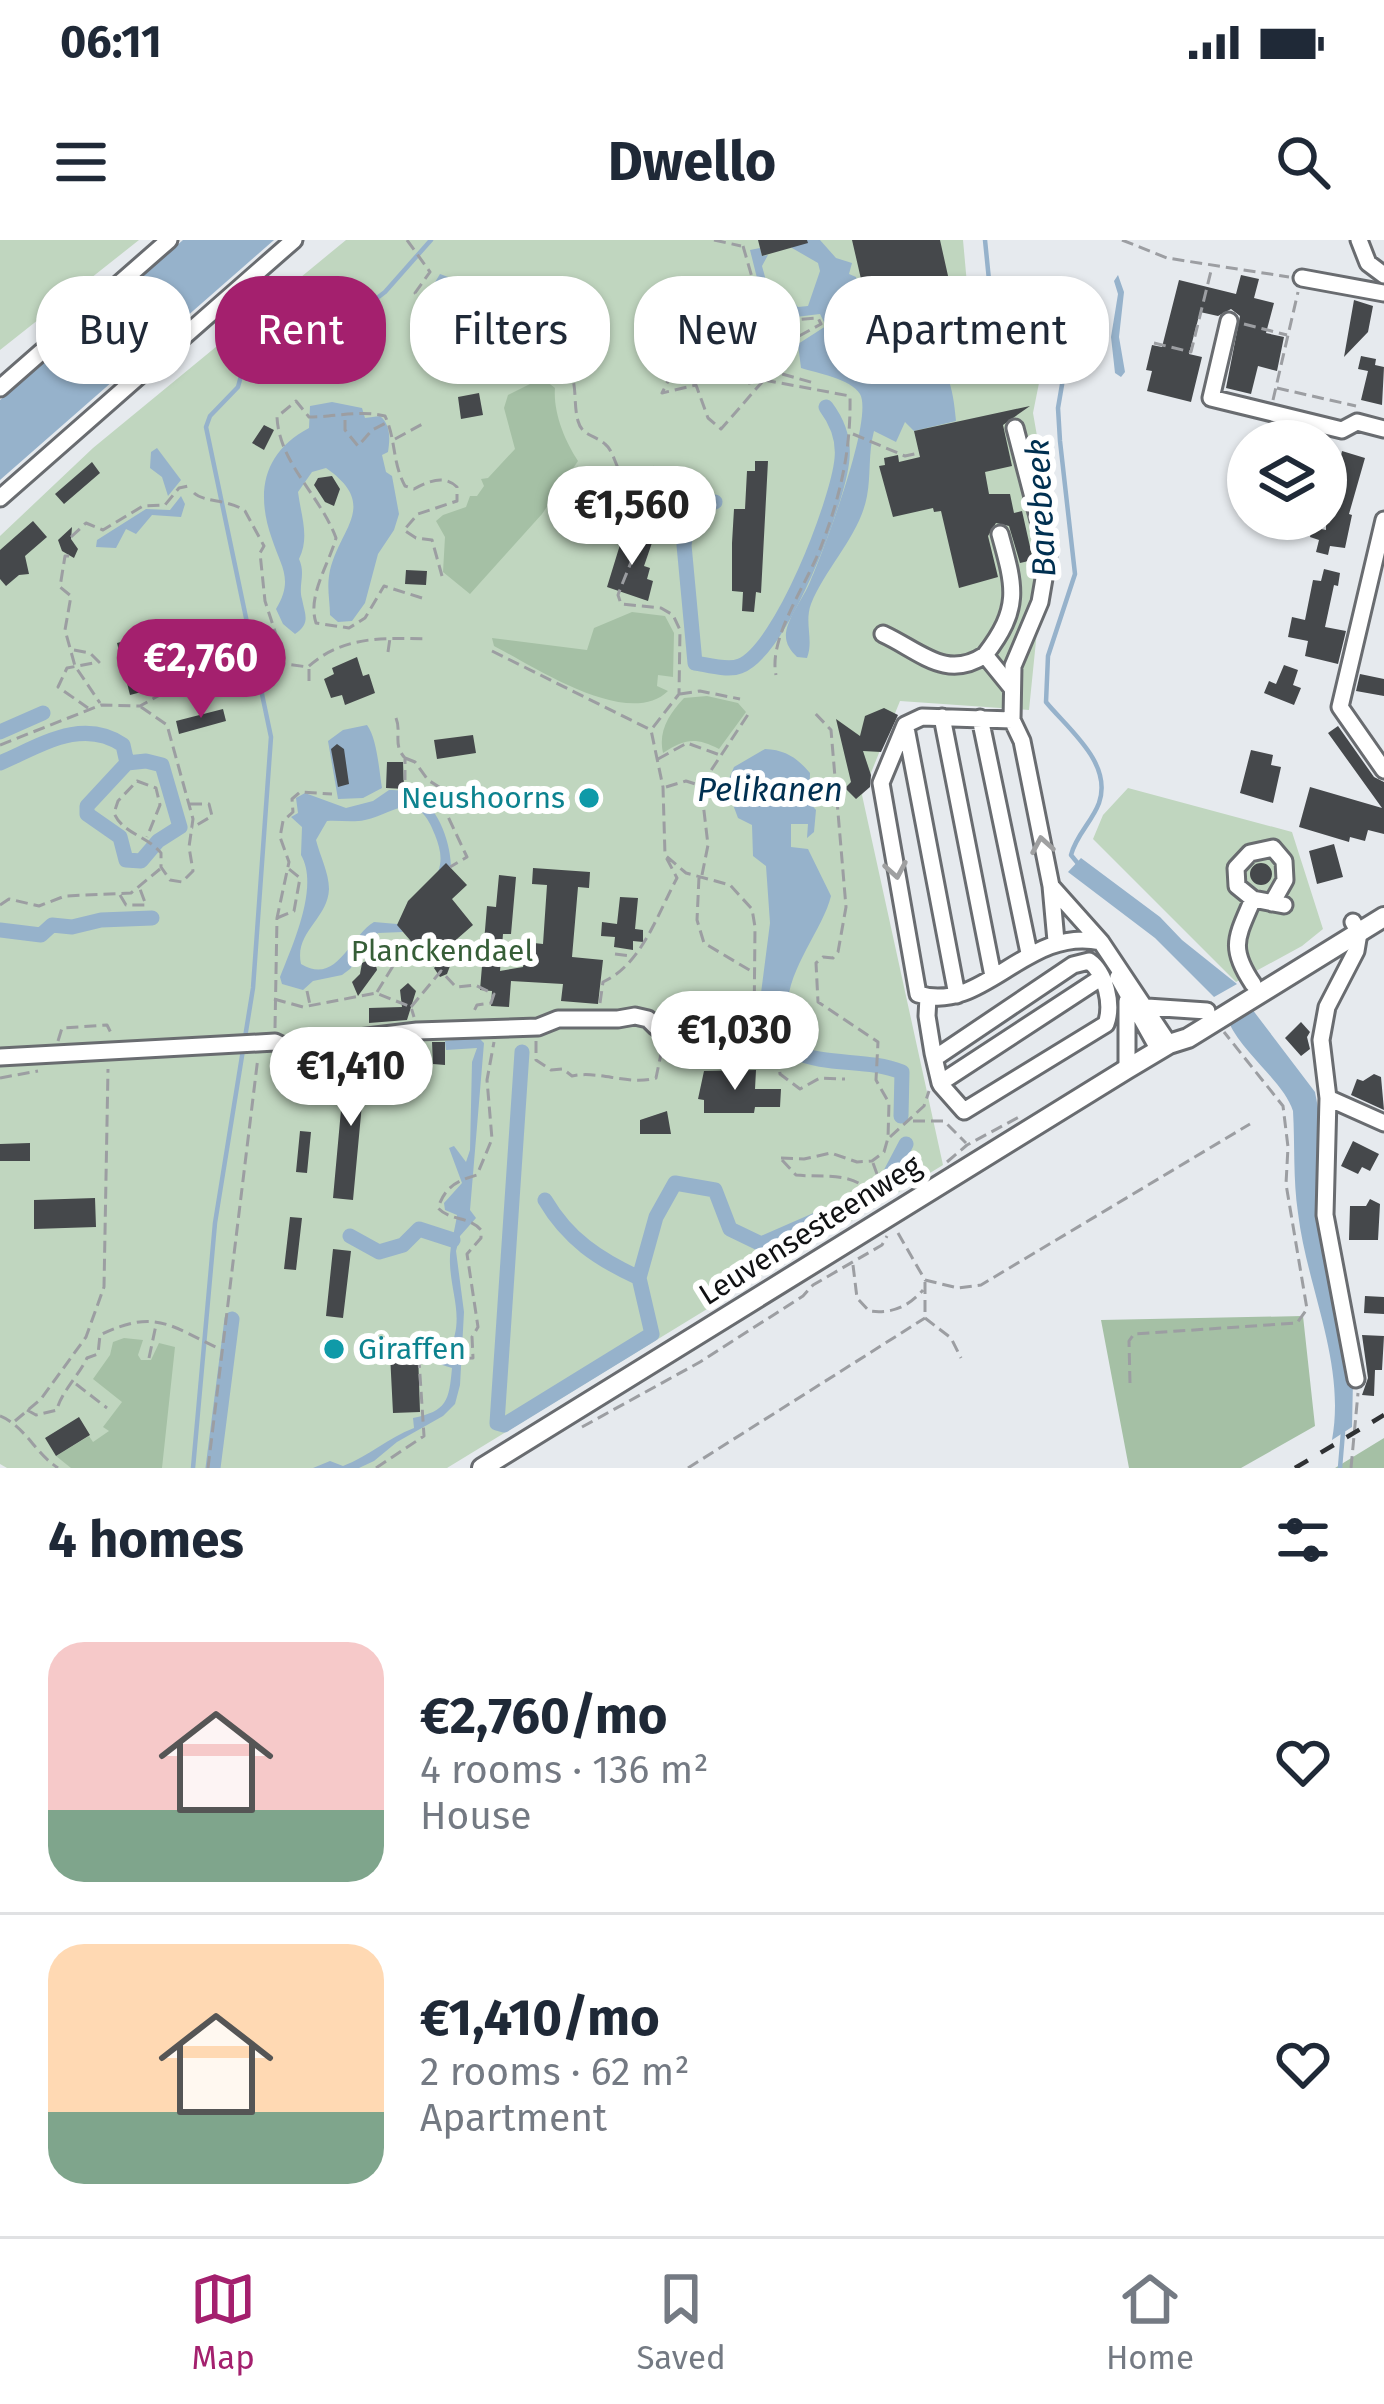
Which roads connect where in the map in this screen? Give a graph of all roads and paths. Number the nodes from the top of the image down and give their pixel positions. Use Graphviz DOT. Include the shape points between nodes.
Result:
graph roads {
  1 [pos="169,240"];
  2 [pos="294,240"];
  3 [pos="407,240"];
  4 [pos="714,240"];
  5 [pos="749,240"];
  6 [pos="1122,240"];
  7 [pos="1359,240"];
  8 [pos="743,246"];
  9 [pos="1212,266"];
  10 [pos="1384,274"];
  11 [pos="427,276"];
  12 [pos="752,276"];
  13 [pos="1302,278"];
  14 [pos="1384,293"];
  15 [pos="1201,315"];
  16 [pos="800,319"];
  17 [pos="1229,321"];
  18 [pos="800,335"];
  19 [pos="1288,335"];
  20 [pos="1154,343"];
  21 [pos="800,379"];
  22 [pos="814,383"];
  23 [pos="573,384"];
  24 [pos="667,384"];
  25 [pos="760,384"];
  26 [pos="786,384"];
  27 [pos="696,385"];
  28 [pos="0,388"];
  29 [pos="1228,395"];
  30 [pos="1363,408"];
  31 [pos="1270,413"];
  32 [pos="346,418"];
  33 [pos="388,422"];
  34 [pos="425,422"];
  35 [pos="1015,428"];
  36 [pos="1384,429"];
  37 [pos="854,435"];
  38 [pos="394,440"];
  39 [pos="920,453"];
  40 [pos="654,467"];
  41 [pos="630,481"];
  42 [pos="188,486"];
  43 [pos="194,493"];
  44 [pos="0,498"];
  45 [pos="1384,520"];
  46 [pos="1000,534"];
  47 [pos="71,536"];
  48 [pos="69,556"];
  49 [pos="442,576"];
  50 [pos="422,598"];
  51 [pos="883,634"];
  52 [pos="391,637"];
  53 [pos="428,639"];
  54 [pos="70,651"];
  55 [pos="492,651"];
  56 [pos="388,652"];
  57 [pos="985,656"];
  58 [pos="285,664"];
  59 [pos="75,666"];
  60 [pos="308,667"];
  61 [pos="776,675"];
  62 [pos="309,687"];
  63 [pos="1011,688"];
  64 [pos="679,694"];
  65 [pos="740,699"];
  66 [pos="101,705"];
  67 [pos="140,706"];
  68 [pos="90,709"];
  69 [pos="812,711"];
  70 [pos="749,713"];
  71 [pos="942,717"];
  72 [pos="396,718"];
  73 [pos="980,718"];
  74 [pos="1012,720"];
  75 [pos="905,725"];
  76 [pos="651,730"];
  77 [pos="0,745"];
  78 [pos="720,754"];
  79 [pos="405,758"];
  80 [pos="656,760"];
  81 [pos="1384,770"];
  82 [pos="405,780"];
  83 [pos="704,786"];
  84 [pos="663,788"];
  85 [pos="332,794"];
  86 [pos="188,805"];
  87 [pos="192,828"];
  88 [pos="147,837"];
  89 [pos="665,855"];
  90 [pos="161,867"];
  91 [pos="450,867"];
  92 [pos="287,868"];
  93 [pos="700,875"];
  94 [pos="1052,886"];
  95 [pos="139,887"];
  96 [pos="120,895"];
  97 [pos="1253,899"];
  98 [pos="1384,903"];
  99 [pos="0,905"];
  100 [pos="1384,917"];
  101 [pos="277,918"];
  102 [pos="1356,927"];
  103 [pos="1056,941"];
  104 [pos="1101,942"];
  105 [pos="415,945"];
  106 [pos="1029,953"];
  107 [pos="615,954"];
  108 [pos="634,956"];
  109 [pos="753,972"];
  110 [pos="993,976"];
  111 [pos="1102,977"];
  112 [pos="1252,984"];
  113 [pos="307,991"];
  114 [pos="376,993"];
  115 [pos="957,994"];
  116 [pos="928,997"];
  117 [pos="272,998"];
  118 [pos="1127,998"];
  119 [pos="310,1006"];
  120 [pos="411,1007"];
  121 [pos="1147,1007"];
  122 [pos="1212,1016"];
  123 [pos="599,1018"];
  124 [pos="495,1028"];
  125 [pos="538,1028"];
  126 [pos="671,1028"];
  127 [pos="470,1029"];
  128 [pos="417,1031"];
  129 [pos="754,1032"];
  130 [pos="275,1042"];
  131 [pos="257,1043"];
  132 [pos="1164,1047"];
  133 [pos="114,1052"];
  134 [pos="54,1055"];
  135 [pos="0,1058"];
  136 [pos="934,1058"];
  137 [pos="1127,1069"];
  138 [pos="845,1079"];
  139 [pos="936,1081"];
  140 [pos="1328,1098"];
  141 [pos="1028,1115"];
  142 [pos="910,1121"];
  143 [pos="1250,1124"];
  144 [pos="1384,1124"];
  145 [pos="888,1138"];
  146 [pos="872,1161"];
  147 [pos="871,1191"];
  148 [pos="877,1202"];
  149 [pos="909,1219"];
  150 [pos="898,1233"];
  151 [pos="854,1261"];
  152 [pos="925,1280"];
  153 [pos="923,1290"];
  154 [pos="925,1318"];
  155 [pos="156,1323"];
  156 [pos="221,1350"];
  157 [pos="149,1358"];
  158 [pos="961,1358"];
  159 [pos="393,1360"];
  160 [pos="419,1360"];
  161 [pos="1356,1379"];
  162 [pos="75,1383"];
  163 [pos="1130,1383"];
  164 [pos="106,1408"];
  165 [pos="27,1410"];
  166 [pos="0,1416"];
  167 [pos="15,1421"];
  168 [pos="574,1429"];
  169 [pos="1352,1466"];
  170 [pos="58,1468"];
  171 [pos="208,1468"];
  172 [pos="376,1468"];
  173 [pos="482,1468"];
  174 [pos="688,1468"];
  175 [pos="1359,1468"];
  1 -- 28 [label="street"];
  2 -- 44 [label="street"];
  3 -- 11 [label="path"];
  4 -- 8 [label="path"];
  5 -- 8 [label="path"];
  6 -- 9 [label="path"];
  7 -- 10 [label="street" via="1368,263"];
  8 -- 12 [label="path"];
  9 -- 13 [label="path"];
  9 -- 15 [label="path"];
  13 -- 14 [label="street"];
  13 -- 19 [label="path"];
  15 -- 17 [label="path"];
  15 -- 20 [label="path" via="1191,352"];
  16 -- 18 [label="path" via="821,324"];
  17 -- 19 [label="path"];
  17 -- 31 [label="street" via="1211,398"];
  19 -- 30 [label="path" via="1276,388"];
  21 -- 22 [label="path, bridge"];
  23 -- 41 [label="path" via="578,424 607,444"];
  24 -- 27 [label="path" via="662,394"];
  25 -- 27 [label="path" via="721,429"];
  26 -- 37 [label="path" via="850,396"];
  29 -- 31 [label="street"];
  31 -- 36 [label="street" via="1342,430 1357,422"];
  32 -- 33 [label="path" via="376,413"];
  32 -- 33 [label="path" via="358,446"];
  32 -- 50 [label="path" via="309,417 296,401 277,417 278,441 336,538 312,614 316,622 349,628 384,586"];
  33 -- 38 [label="path"];
  34 -- 38 [label="path"];
  35 -- 63 [label="street" via="1048,555"];
  37 -- 39 [label="path" via="905,456"];
  37 -- 61 [label="path" via="822,546 775,642"];
  38 -- 49 [label="path" via="405,486 434,480 457,487 458,501 418,514 404,530 432,540"];
  40 -- 41 [label="path"];
  41 -- 64 [label="path" via="645,520 618,596 621,604 673,615"];
  42 -- 47 [label="path" via="165,505 143,506 103,530 86,523"];
  43 -- 58 [label="path" via="235,503 264,546 265,601"];
  45 -- 81 [label="street" via="1340,707"];
  46 -- 57 [label="street" via="1014,591"];
  48 -- 54 [label="path" via="60,587 71,596"];
  51 -- 57 [label="street" via="948,668"];
  52 -- 53 [label="path"];
  52 -- 56 [label="path"];
  52 -- 60 [label="path" via="365,638"];
  54 -- 59 [label="path"];
  54 -- 59 [label="path" via="98,657"];
  55 -- 76 [label="path"];
  57 -- 63 [label="street"];
  58 -- 60 [label="path"];
  58 -- 67 [label="path" via="166,691"];
  59 -- 66 [label="path"];
  59 -- 68 [label="path" via="58,687"];
  60 -- 62 [label="path"];
  63 -- 74 [label="street"];
  64 -- 65 [label="path"];
  64 -- 76 [label="path"];
  66 -- 67 [label="path"];
  66 -- 68 [label="path"];
  67 -- 86 [label="path" via="167,725"];
  68 -- 77 [label="path"];
  69 -- 145 [label="path" via="831,730 846,907 838,952 815,968 818,1002 878,1042"];
  70 -- 78 [label="path"];
  71 -- 73 [label="street"];
  71 -- 75 [label="street"];
  71 -- 110 [label="street"];
  72 -- 79 [label="path"];
  73 -- 74 [label="street"];
  73 -- 106 [label="street"];
  94 -- 74 [label="street, one-way"];
  75 -- 115 [label="street"];
  75 -- 116 [label="street, one-way" via="881,783 918,994"];
  76 -- 80 [label="path"];
  78 -- 80 [label="path" via="687,743"];
  78 -- 83 [label="path"];
  79 -- 82 [label="path"];
  79 -- 91 [label="path" via="453,796 443,806 466,856"];
  80 -- 84 [label="path"];
  83 -- 84 [label="path"];
  83 -- 93 [label="path" via="708,845"];
  84 -- 89 [label="path"];
  85 -- 92 [label="path" via="292,799 280,837"];
  86 -- 87 [label="path"];
  86 -- 87 [label="path" via="209,804 212,816"];
  87 -- 90 [label="path" via="193,871 182,882"];
  88 -- 88 [label="path" via="160,805 156,788 137,781 114,813 128,831"];
  88 -- 90 [label="path"];
  89 -- 93 [label="path"];
  89 -- 108 [label="path" via="676,878"];
  90 -- 95 [label="path"];
  92 -- 101 [label="path"];
  92 -- 101 [label="path" via="300,889 294,911"];
  93 -- 109 [label="path" via="704,943"];
  93 -- 109 [label="path" via="730,885 752,909"];
  94 -- 103 [label="street"];
  94 -- 104 [label="street"];
  95 -- 96 [label="path"];
  95 -- 96 [label="path" via="146,905 126,905"];
  96 -- 99 [label="path"];
  97 -- 97 [label="street" via="1237,886 1235,868 1250,853 1273,848 1284,861 1278,904"];
  97 -- 112 [label="street" via="1236,950"];
  98 -- 102 [label="main road, Leuvensesteenweg"];
  100 -- 102 [label="main road, Leuvensesteenweg"];
  101 -- 117 [label="path"];
  102 -- 112 [label="main road, Leuvensesteenweg"];
  102 -- 122 [label="main road, Leuvensesteenweg"];
  102 -- 140 [label="street" via="1356,951 1321,1025"];
  103 -- 104 [label="street"];
  103 -- 106 [label="street"];
  104 -- 118 [label="street"];
  104 -- 121 [label="street"];
  105 -- 114 [label="path"];
  106 -- 110 [label="street"];
  107 -- 108 [label="path"];
  108 -- 123 [label="path" via="603,982"];
  109 -- 129 [label="path"];
  110 -- 115 [label="street"];
  111 -- 136 [label="street" via="1089,962 1073,965"];
  111 -- 139 [label="street"];
  111 -- 139 [label="street" via="1106,1024 974,1108 964,1111"];
  112 -- 122 [label="main road, Leuvensesteenweg"];
  113 -- 119 [label="path"];
  114 -- 119 [label="path"];
  114 -- 120 [label="path"];
  115 -- 116 [label="street"];
  116 -- 136 [label="street"];
  117 -- 119 [label="path"];
  117 -- 130 [label="path"];
  118 -- 132 [label="street"];
  118 -- 137 [label="street"];
  120 -- 127 [label="path" via="441,971 456,987 494,994 477,1005"];
  120 -- 128 [label="path"];
  121 -- 122 [label="street"];
  121 -- 132 [label="street"];
  122 -- 132 [label="main road, Leuvensesteenweg"];
  122 -- 163 [label="path" via="1283,1106 1286,1184 1307,1309 1298,1323 1134,1334"];
  123 -- 125 [label="street"];
  123 -- 126 [label="street" via="635,1016"];
  124 -- 125 [label="street"];
  124 -- 127 [label="street"];
  124 -- 160 [label="path" via="487,1080 492,1139 477,1175 443,1192 438,1208 482,1234 467,1254 478,1327 473,1358"];
  125 -- 126 [label="path" via="542,1066 644,1082 656,1078"];
  126 -- 129 [label="path"];
  127 -- 128 [label="street"];
  128 -- 130 [label="street" via="342,1040 304,1056"];
  129 -- 138 [label="path" via="754,1048 800,1089 820,1078"];
  130 -- 131 [label="street"];
  131 -- 133 [label="street"];
  131 -- 156 [label="path"];
  132 -- 137 [label="main road, Leuvensesteenweg"];
  133 -- 134 [label="street"];
  133 -- 134 [label="path" via="107,1025 62,1028"];
  133 -- 165 [label="path" via="104,1287 86,1337"];
  134 -- 135 [label="street"];
  136 -- 139 [label="street"];
  137 -- 173 [label="main road, Leuvensesteenweg"];
  139 -- 142 [label="path"];
  140 -- 144 [label="street"];
  140 -- 161 [label="street" via="1325,1215"];
  141 -- 142 [label="path" via="968,1144 944,1121"];
  142 -- 145 [label="path"];
  143 -- 152 [label="path" via="981,1285"];
  145 -- 146 [label="path"];
  146 -- 147 [label="path"];
  146 -- 147 [label="path" via="831,1153 781,1158 796,1175 836,1174"];
  147 -- 148 [label="path"];
  149 -- 151 [label="path"];
  150 -- 152 [label="path"];
  151 -- 153 [label="path" via="857,1298 869,1311 897,1310"];
  151 -- 168 [label="path" via="700,1362"];
  152 -- 153 [label="path"];
  153 -- 154 [label="path"];
  154 -- 158 [label="path"];
  154 -- 174 [label="path"];
  155 -- 156 [label="path" via="180,1326"];
  155 -- 157 [label="path"];
  155 -- 162 [label="path" via="100,1335 98,1354 87,1358"];
  156 -- 171 [label="path"];
  159 -- 160 [label="path"];
  160 -- 172 [label="path" via="424,1436"];
  161 -- 169 [label="path"];
  162 -- 164 [label="path"];
  162 -- 165 [label="path" via="57,1410"];
  165 -- 167 [label="path"];
  166 -- 167 [label="path"];
  167 -- 170 [label="path"];
  169 -- 175 [label="path"];
}
